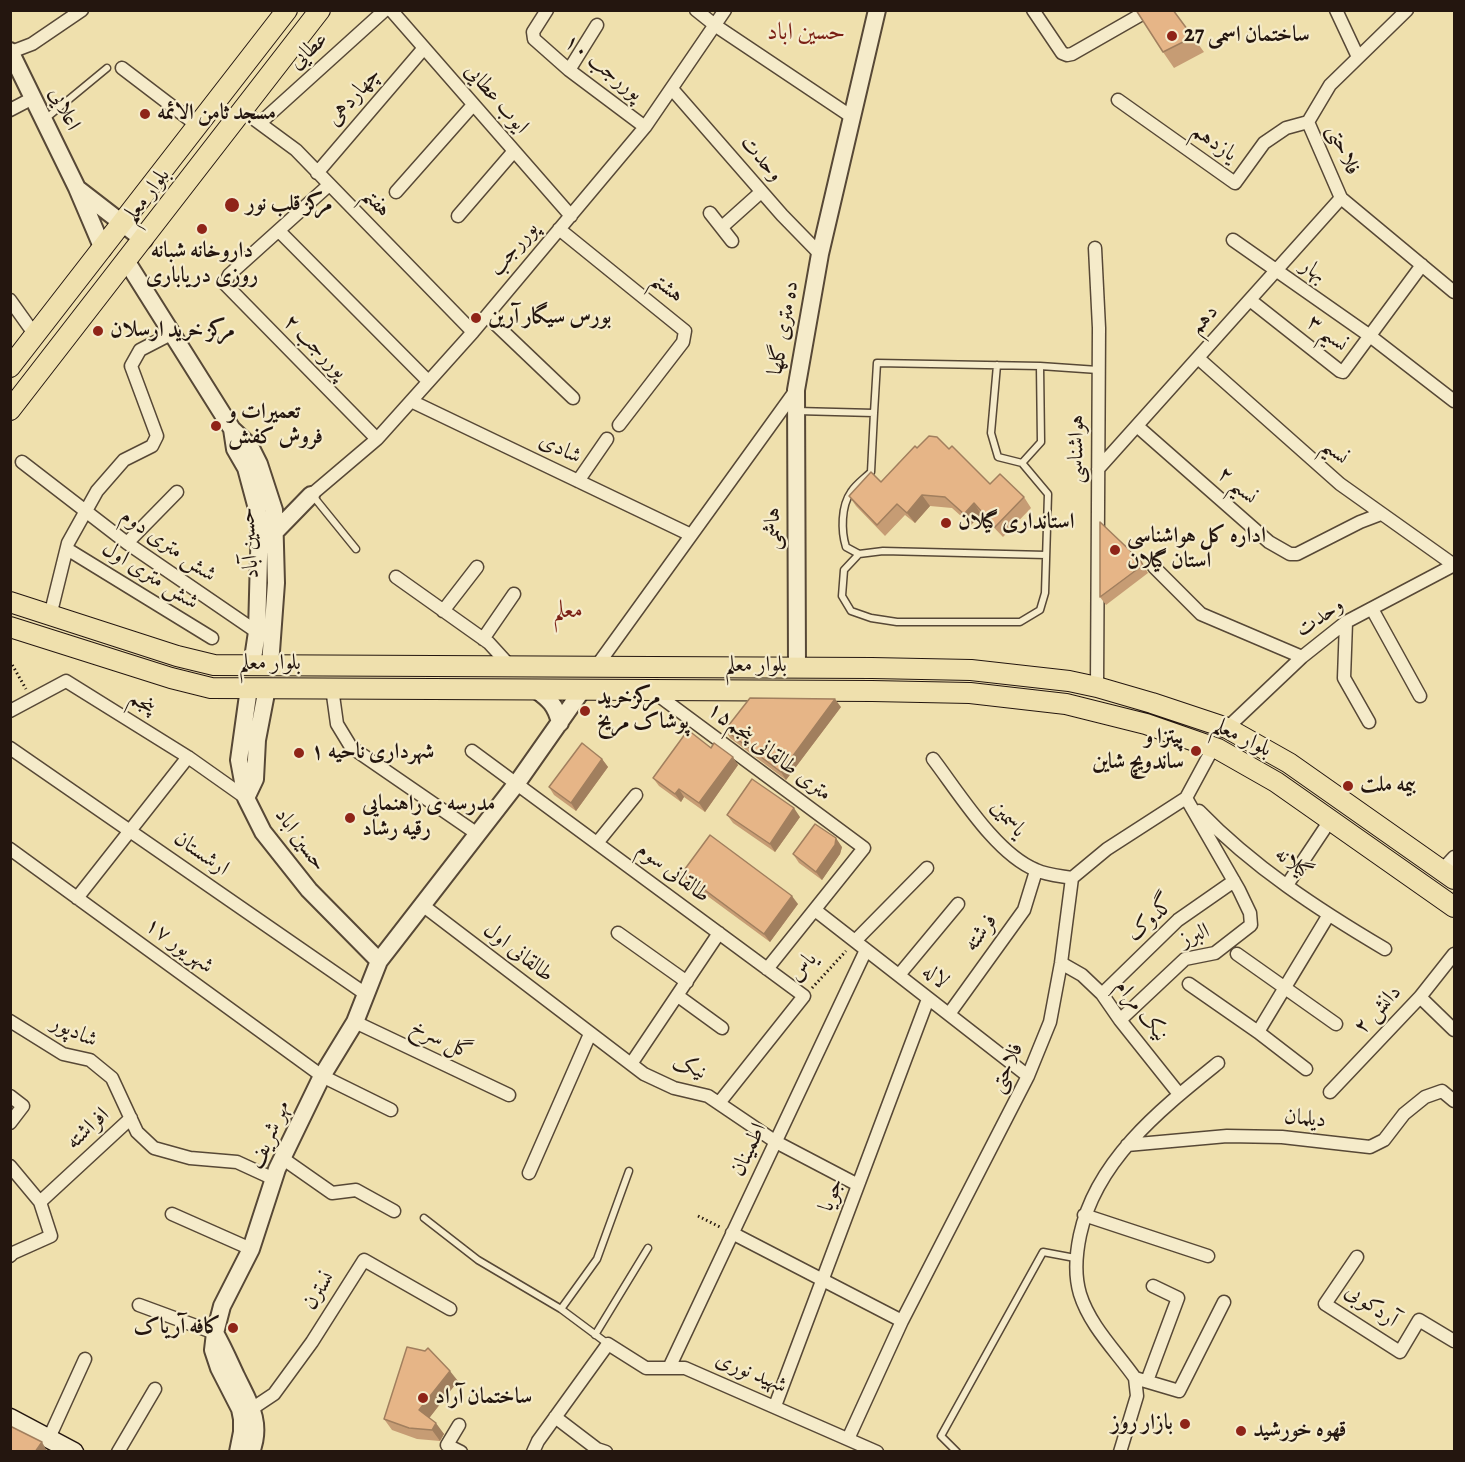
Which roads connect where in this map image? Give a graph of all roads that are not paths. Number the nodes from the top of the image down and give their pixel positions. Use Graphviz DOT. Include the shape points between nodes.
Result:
graph roads {
  1 [pos="82,10"];
  2 [pos="287,10"];
  3 [pos="320,10"];
  4 [pos="385,10"];
  5 [pos="391,10"];
  6 [pos="547,10"];
  7 [pos="696,10"];
  8 [pos="725,10"];
  9 [pos="878,10"];
  10 [pos="1033,10"];
  11 [pos="1149,10"];
  12 [pos="1336,10"];
  13 [pos="1407,10"];
  14 [pos="1130,16"];
  15 [pos="597,25"];
  16 [pos="716,26"];
  17 [pos="424,48"];
  18 [pos="11,52"];
  19 [pos="1358,57"];
  20 [pos="107,68"];
  21 [pos="122,68"];
  22 [pos="569,70"];
  23 [pos="672,89"];
  24 [pos="33,98"];
  25 [pos="1118,100"];
  26 [pos="473,105"];
  27 [pos="10,110"];
  28 [pos="243,111"];
  29 [pos="852,117"];
  30 [pos="44,120"];
  31 [pos="1308,122"];
  32 [pos="260,123"];
  33 [pos="198,126"];
  34 [pos="645,127"];
  35 [pos="514,152"];
  36 [pos="317,172"];
  37 [pos="329,185"];
  38 [pos="77,188"];
  39 [pos="396,192"];
  40 [pos="761,192"];
  41 [pos="1341,198"];
  42 [pos="710,213"];
  43 [pos="458,216"];
  44 [pos="571,216"];
  45 [pos="123,223"];
  46 [pos="722,227"];
  47 [pos="559,230"];
  48 [pos="279,231"];
  49 [pos="144,240"];
  50 [pos="1233,240"];
  51 [pos="732,241"];
  52 [pos="103,249"];
  53 [pos="1095,249"];
  54 [pos="820,254"];
  55 [pos="127,262"];
  56 [pos="1422,265"];
  57 [pos="1276,270"];
  58 [pos="1455,292"];
  59 [pos="10,300"];
  60 [pos="1250,300"];
  61 [pos="487,316"];
  62 [pos="473,332"];
  63 [pos="171,334"];
  64 [pos="35,335"];
  65 [pos="1370,336"];
  66 [pos="1198,358"];
  67 [pos="997,365"];
  68 [pos="1040,366"];
  69 [pos="10,367"];
  70 [pos="1098,370"];
  71 [pos="428,381"];
  72 [pos="796,390"];
  73 [pos="573,398"];
  74 [pos="1455,400"];
  75 [pos="411,401"];
  76 [pos="10,410"];
  77 [pos="796,411"];
  78 [pos="874,413"];
  79 [pos="619,425"];
  80 [pos="1137,426"];
  81 [pos="376,439"];
  82 [pos="607,439"];
  83 [pos="22,462"];
  84 [pos="1022,463"];
  85 [pos="1098,469"];
  86 [pos="578,481"];
  87 [pos="177,492"];
  88 [pos="312,495"];
  89 [pos="85,513"];
  90 [pos="1381,514"];
  91 [pos="267,515"];
  92 [pos="691,535"];
  93 [pos="267,536"];
  94 [pos="127,543"];
  95 [pos="67,549"];
  96 [pos="356,549"];
  97 [pos="860,554"];
  98 [pos="1046,555"];
  99 [pos="1455,565"];
  100 [pos="477,567"];
  101 [pos="1154,567"];
  102 [pos="396,577"];
  103 [pos="514,594"];
  104 [pos="10,602"];
  105 [pos="1372,609"];
  106 [pos="443,611"];
  107 [pos="50,616"];
  108 [pos="1346,622"];
  109 [pos="10,627"];
  110 [pos="257,632"];
  111 [pos="212,638"];
  112 [pos="483,639"];
  113 [pos="1302,657"];
  114 [pos="261,665"];
  115 [pos="510,666"];
  116 [pos="596,667"];
  117 [pos="797,667"];
  118 [pos="1097,687"];
  119 [pos="258,688"];
  120 [pos="332,688"];
  121 [pos="535,689"];
  122 [pos="583,689"];
  123 [pos="650,690"];
  124 [pos="1420,696"];
  125 [pos="10,711"];
  126 [pos="1369,722"];
  127 [pos="560,723"];
  128 [pos="1227,729"];
  129 [pos="10,748"];
  130 [pos="1213,748"];
  131 [pos="472,751"];
  132 [pos="188,757"];
  133 [pos="933,759"];
  134 [pos="517,783"];
  135 [pos="636,795"];
  136 [pos="246,798"];
  137 [pos="1186,798"];
  138 [pos="1331,819"];
  139 [pos="129,830"];
  140 [pos="476,833"];
  141 [pos="597,843"];
  142 [pos="10,849"];
  143 [pos="927,868"];
  144 [pos="1450,869"];
  145 [pos="1036,871"];
  146 [pos="1072,878"];
  147 [pos="1234,881"];
  148 [pos="1287,885"];
  149 [pos="77,897"];
  150 [pos="421,904"];
  151 [pos="958,904"];
  152 [pos="1455,907"];
  153 [pos="815,910"];
  154 [pos="1328,916"];
  155 [pos="618,933"];
  156 [pos="719,933"];
  157 [pos="855,941"];
  158 [pos="1385,949"];
  159 [pos="866,950"];
  160 [pos="1237,954"];
  161 [pos="1455,954"];
  162 [pos="379,961"];
  163 [pos="1061,963"];
  164 [pos="767,969"];
  165 [pos="899,975"];
  166 [pos="687,982"];
  167 [pos="1189,984"];
  168 [pos="1284,987"];
  169 [pos="1102,994"];
  170 [pos="367,995"];
  171 [pos="678,996"];
  172 [pos="804,996"];
  173 [pos="1420,997"];
  174 [pos="928,999"];
  175 [pos="948,1014"];
  176 [pos="1120,1020"];
  177 [pos="10,1021"];
  178 [pos="355,1022"];
  179 [pos="1336,1024"];
  180 [pos="722,1028"];
  181 [pos="1455,1030"];
  182 [pos="1258,1032"];
  183 [pos="590,1034"];
  184 [pos="1218,1062"];
  185 [pos="631,1064"];
  186 [pos="1306,1069"];
  187 [pos="322,1076"];
  188 [pos="1028,1076"];
  189 [pos="1330,1092"];
  190 [pos="1179,1094"];
  191 [pos="509,1095"];
  192 [pos="10,1096"];
  193 [pos="1455,1101"];
  194 [pos="719,1103"];
  195 [pos="391,1110"];
  196 [pos="130,1118"];
  197 [pos="10,1123"];
  198 [pos="776,1142"];
  199 [pos="1127,1145"];
  200 [pos="282,1158"];
  201 [pos="10,1166"];
  202 [pos="629,1171"];
  203 [pos="529,1173"];
  204 [pos="274,1179"];
  205 [pos="858,1185"];
  206 [pos="40,1202"];
  207 [pos="394,1211"];
  208 [pos="172,1214"];
  209 [pos="1084,1215"];
  210 [pos="423,1218"];
  211 [pos="732,1233"];
  212 [pos="648,1248"];
  213 [pos="251,1249"];
  214 [pos="10,1256"];
  215 [pos="1208,1256"];
  216 [pos="1357,1257"];
  217 [pos="1075,1258"];
  218 [pos="822,1281"];
  219 [pos="1153,1286"];
  220 [pos="1224,1302"];
  221 [pos="139,1305"];
  222 [pos="450,1309"];
  223 [pos="561,1309"];
  224 [pos="902,1321"];
  225 [pos="215,1333"];
  226 [pos="595,1335"];
  227 [pos="1455,1341"];
  228 [pos="608,1344"];
  229 [pos="85,1359"];
  230 [pos="669,1368"];
  231 [pos="1141,1380"];
  232 [pos="154,1389"];
  233 [pos="775,1406"];
  234 [pos="246,1408"];
  235 [pos="555,1417"];
  236 [pos="10,1418"];
  237 [pos="459,1425"];
  238 [pos="49,1438"];
  239 [pos="848,1439"];
  240 [pos="74,1452"];
  241 [pos="118,1452"];
  242 [pos="237,1452"];
  243 [pos="251,1452"];
  244 [pos="461,1452"];
  245 [pos="533,1452"];
  246 [pos="606,1452"];
  247 [pos="878,1452"];
  248 [pos="957,1452"];
  249 [pos="1120,1452"];
  1 -- 18 [label="street" via="32,44"];
  2 -- 33 [label="main road, بلوار معلم"];
  3 -- 28 [label="main road, بلوار معلم"];
  4 -- 32 [label="street, عطایی"];
  5 -- 17 [label="street, ایوب عطایی"];
  6 -- 22 [label="street, پوررجب ۱۰" via="532,36"];
  7 -- 16 [label="street"];
  8 -- 16 [label="street, پوررجب"];
  9 -- 29 [label="street, ده متری گلها"];
  10 -- 14 [label="street" via="1066,55"];
  11 -- 14 [label="street"];
  12 -- 19 [label="street"];
  13 -- 19 [label="street, فلاحتی"];
  15 -- 22 [label="street"];
  16 -- 23 [label="street, پوررجب"];
  16 -- 29 [label="street"];
  17 -- 26 [label="street, ایوب عطایی"];
  17 -- 36 [label="street, چهاردهی"];
  18 -- 24 [label="street, اعلایی"];
  19 -- 31 [label="street, فلاحتی" via="1330,86"];
  20 -- 30 [label="lane"];
  21 -- 33 [label="street"];
  22 -- 34 [label="street, پوررجب ۱۰"];
  23 -- 34 [label="street, پوررجب"];
  23 -- 40 [label="street, وحدت"];
  24 -- 27 [label="street"];
  24 -- 30 [label="street, اعلایی"];
  25 -- 31 [label="street, یازدهم" via="1236,183 1264,143 1286,128"];
  26 -- 35 [label="street, ایوب عطایی"];
  26 -- 39 [label="street"];
  28 -- 32 [label="street, هفتم"];
  28 -- 49 [label="main road, بلوار معلم"];
  29 -- 54 [label="street, ده متری گلها"];
  30 -- 38 [label="street, اعلایی"];
  31 -- 41 [label="street, فلاحتی"];
  32 -- 36 [label="street, هفتم"];
  33 -- 45 [label="main road, بلوار معلم"];
  34 -- 44 [label="street, پوررجب"];
  35 -- 43 [label="street"];
  35 -- 44 [label="street, ایوب عطایی"];
  36 -- 37 [label="street, هفتم"];
  37 -- 48 [label="street"];
  37 -- 62 [label="street, هفتم"];
  38 -- 45 [label="street"];
  38 -- 52 [label="street, اعلایی"];
  40 -- 46 [label="street"];
  40 -- 54 [label="street, وحدت"];
  41 -- 56 [label="street, فلاحتی"];
  41 -- 57 [label="street, دهم"];
  42 -- 46 [label="street"];
  44 -- 47 [label="street, پوررجب"];
  45 -- 49 [label="street"];
  45 -- 52 [label="main road, بلوار معلم"];
  46 -- 51 [label="street"];
  47 -- 61 [label="street, پوررجب"];
  47 -- 79 [label="street, هشتم" via="685,331 683,342"];
  48 -- 71 [label="street"];
  48 -- 81 [label="street, پوررجب ۲" via="229,275 225,284"];
  49 -- 55 [label="main road, بلوار معلم"];
  50 -- 57 [label="street, بهار"];
  52 -- 64 [label="main road, بلوار معلم"];
  53 -- 70 [label="street, هواشناسی"];
  54 -- 72 [label="street, ده متری گلها"];
  55 -- 63 [label="street, حسین آباد"];
  55 -- 76 [label="main road, بلوار معلم"];
  56 -- 58 [label="street, فلاحتی"];
  56 -- 65 [label="street"];
  57 -- 60 [label="street, دهم"];
  57 -- 65 [label="street, بهار"];
  59 -- 64 [label="street"];
  60 -- 65 [label="street, نسیم ۳" via="1343,372"];
  60 -- 66 [label="street, دهم"];
  61 -- 62 [label="street, پوررجب"];
  61 -- 73 [label="street"];
  62 -- 71 [label="street, پوررجب"];
  63 -- 89 [label="street, شش متری دوم" via="140,350 131,366 157,436 152,446 124,460 97,491"];
  63 -- 91 [label="street, حسین آباد" via="232,429 250,446 259,464"];
  64 -- 69 [label="main road, بلوار معلم"];
  65 -- 74 [label="street, بهار"];
  66 -- 80 [label="street, دهم"];
  66 -- 90 [label="street, نسیم" via="1340,484"];
  67 -- 68 [label="lane"];
  67 -- 78 [label="lane" via="877,363"];
  67 -- 84 [label="lane" via="991,433 998,457"];
  68 -- 70 [label="lane"];
  68 -- 84 [label="lane" via="1041,442"];
  70 -- 85 [label="street, هواشناسی"];
  71 -- 75 [label="street, پوررجب"];
  72 -- 77 [label="street, هاشمی"];
  72 -- 92 [label="street, ده متری گلها"];
  75 -- 81 [label="street, پوررجب"];
  75 -- 86 [label="street, شادی"];
  77 -- 78 [label="lane"];
  77 -- 117 [label="street, هاشمی"];
  78 -- 97 [label="lane" via="871,472 844,505 842,536 846,547"];
  80 -- 85 [label="street, دهم"];
  80 -- 90 [label="street, نسیم ٢" via="1269,542 1290,554"];
  81 -- 88 [label="street, پوررجب"];
  82 -- 86 [label="street"];
  83 -- 89 [label="street"];
  84 -- 98 [label="lane" via="1048,494"];
  85 -- 118 [label="street, هواشناسی"];
  86 -- 92 [label="street, شادی"];
  87 -- 94 [label="street"];
  88 -- 91 [label="street, پوررجب"];
  88 -- 93 [label="street, پوررجب"];
  88 -- 96 [label="lane"];
  89 -- 94 [label="street, شش متری دوم"];
  89 -- 95 [label="street, شش متری دوم"];
  90 -- 99 [label="street, نسیم"];
  91 -- 93 [label="street, حسین آباد"];
  92 -- 116 [label="street, ده متری گلها"];
  93 -- 110 [label="street, حسین آباد"];
  93 -- 114 [label="street, حسین آباد" via="276,583"];
  94 -- 110 [label="street, شش متری دوم"];
  95 -- 107 [label="street, شش متری دوم"];
  95 -- 111 [label="street, شش متری اول"];
  97 -- 98 [label="lane" via="883,551"];
  97 -- 98 [label="lane" via="843,570 842,596 850,611 897,622 1020,622 1040,610 1046,593"];
  99 -- 105 [label="street, وحدت"];
  100 -- 106 [label="street"];
  101 -- 113 [label="street" via="1201,614"];
  102 -- 106 [label="street"];
  103 -- 112 [label="street"];
  104 -- 107 [label="main road, بلوار معلم"];
  105 -- 108 [label="street, وحدت"];
  105 -- 124 [label="street"];
  106 -- 112 [label="street"];
  107 -- 114 [label="main road, بلوار معلم" via="214,665"];
  108 -- 113 [label="street, وحدت"];
  108 -- 126 [label="street" via="1344,678"];
  109 -- 119 [label="main road, بلوار معلم" via="211,688"];
  110 -- 114 [label="street, حسین آباد"];
  112 -- 115 [label="street"];
  113 -- 128 [label="street, وحدت"];
  114 -- 115 [label="main road, بلوار معلم"];
  114 -- 119 [label="main road"];
  115 -- 116 [label="main road, بلوار معلم"];
  116 -- 117 [label="main road, بلوار معلم"];
  116 -- 122 [label="main road"];
  117 -- 118 [label="main road, بلوار معلم" via="971,670"];
  118 -- 128 [label="main road, بلوار معلم"];
  119 -- 120 [label="main road, بلوار معلم"];
  119 -- 136 [label="street" via="255,779"];
  119 -- 136 [label="street, حسین اباد" via="244,719 238,760"];
  120 -- 121 [label="main road, بلوار معلم"];
  120 -- 140 [label="street" via="338,724 351,747"];
  121 -- 122 [label="main road, بلوار معلم"];
  121 -- 127 [label="street" via="550,699"];
  122 -- 123 [label="main road, بلوار معلم"];
  122 -- 127 [label="street, مهر شریف"];
  123 -- 130 [label="main road, بلوار معلم" via="970,693 1066,704 1146,724"];
  123 -- 153 [label="street, ۱۵متری طالقانی پنجم" via="864,848"];
  125 -- 132 [label="street, پنجم" via="66,681"];
  127 -- 134 [label="street, مهر شریف"];
  128 -- 130 [label="main road"];
  128 -- 144 [label="main road, بلوار معلم" via="1288,763"];
  129 -- 139 [label="street, ارشستان"];
  130 -- 137 [label="street"];
  130 -- 138 [label="main road, بلوار معلم" via="1276,782"];
  131 -- 134 [label="street"];
  132 -- 136 [label="street, پنجم"];
  132 -- 139 [label="street"];
  133 -- 145 [label="street, یاسمین" via="1011,856"];
  134 -- 140 [label="street, مهر شریف"];
  134 -- 141 [label="street, طالقانی سوم"];
  135 -- 141 [label="street"];
  136 -- 162 [label="street, حسین اباد" via="263,832 309,890"];
  137 -- 146 [label="street" via="1107,849"];
  137 -- 147 [label="street"];
  137 -- 148 [label="street, گیلانه" via="1228,841"];
  138 -- 148 [label="street"];
  138 -- 152 [label="main road, بلوار معلم"];
  139 -- 149 [label="street"];
  139 -- 170 [label="street, ارشستان"];
  140 -- 150 [label="street, مهر شریف"];
  141 -- 156 [label="street, طالقانی سوم"];
  142 -- 149 [label="street, ۱۷ شهریور"];
  143 -- 157 [label="street"];
  145 -- 146 [label="street, یاسمین"];
  145 -- 175 [label="street, فرشته" via="1024,910"];
  146 -- 163 [label="street, فلاحتی"];
  147 -- 169 [label="street, گدوک" via="1178,920"];
  147 -- 176 [label="street, البرز" via="1250,913 1251,924 1215,953 1185,959"];
  148 -- 154 [label="street, گیلانه"];
  149 -- 187 [label="street, ۱۷ شهریور"];
  150 -- 162 [label="street, مهر شریف"];
  150 -- 183 [label="street, طالقانی اول"];
  151 -- 165 [label="street"];
  153 -- 157 [label="street, لاله"];
  153 -- 164 [label="street"];
  154 -- 158 [label="street, گیلانه"];
  154 -- 168 [label="street"];
  155 -- 166 [label="street"];
  156 -- 164 [label="street, طالقانی سوم"];
  156 -- 166 [label="street"];
  157 -- 159 [label="street, لاله"];
  159 -- 165 [label="street, لاله"];
  159 -- 198 [label="street, اطمینان"];
  160 -- 168 [label="street"];
  161 -- 173 [label="street, دانش ۲"];
  162 -- 170 [label="street, مهر شریف"];
  163 -- 169 [label="street, نیک مرام" via="1082,975"];
  163 -- 188 [label="street, فلاحتی" via="1050,1022"];
  164 -- 172 [label="street, طالقانی سوم"];
  165 -- 174 [label="street, لاله"];
  166 -- 171 [label="street"];
  167 -- 182 [label="street"];
  168 -- 179 [label="street"];
  168 -- 182 [label="street"];
  169 -- 176 [label="street, نیک مرام"];
  170 -- 178 [label="street, مهر شریف"];
  171 -- 180 [label="street"];
  171 -- 185 [label="street"];
  172 -- 194 [label="street, یاس"];
  173 -- 181 [label="street"];
  173 -- 189 [label="street, دانش ۲"];
  174 -- 175 [label="street, لاله"];
  174 -- 205 [label="street, جویا"];
  175 -- 188 [label="street, لاله"];
  176 -- 190 [label="street, نیک مرام"];
  177 -- 196 [label="street, شادپور" via="63,1054 90,1060 112,1078"];
  178 -- 187 [label="street, مهر شریف"];
  178 -- 191 [label="street, گل سرخ"];
  182 -- 186 [label="street"];
  183 -- 185 [label="street, نیک"];
  183 -- 203 [label="street"];
  184 -- 190 [label="street"];
  185 -- 194 [label="street, نیک" via="674,1088 708,1096"];
  187 -- 195 [label="street, ۱۷ شهریور"];
  187 -- 200 [label="street, مهر شریف"];
  188 -- 224 [label="street, فلاحتی"];
  190 -- 199 [label="street"];
  192 -- 197 [label="street" via="23,1106"];
  193 -- 199 [label="street, دیلمان" via="1442,1091 1425,1097 1404,1114 1383,1140 1370,1147 1282,1137 1227,1136"];
  194 -- 198 [label="street, نیک"];
  196 -- 204 [label="street, افراشته" via="137,1132 154,1148 190,1158 237,1162"];
  196 -- 206 [label="street, افراشته"];
  198 -- 205 [label="street, نیک"];
  198 -- 211 [label="street, اطمینان"];
  199 -- 209 [label="street" via="1101,1180"];
  200 -- 204 [label="street, مهر شریف"];
  200 -- 207 [label="street" via="332,1193 356,1190"];
  201 -- 206 [label="street"];
  202 -- 223 [label="lane" via="597,1259"];
  204 -- 213 [label="street, مهر شریف"];
  205 -- 218 [label="street, جویا"];
  206 -- 214 [label="street" via="51,1236"];
  208 -- 213 [label="street"];
  209 -- 215 [label="street"];
  209 -- 217 [label="street"];
  210 -- 223 [label="lane" via="478,1260"];
  211 -- 218 [label="street"];
  211 -- 230 [label="street, اطمینان"];
  212 -- 226 [label="lane"];
  213 -- 225 [label="street, مهر شریف" via="222,1306"];
  216 -- 227 [label="street, آردکوبی" via="1325,1304 1400,1352 1419,1320"];
  217 -- 231 [label="street" via="1080,1293 1091,1318"];
  217 -- 248 [label="lane" via="1043,1252 941,1436"];
  218 -- 224 [label="street"];
  218 -- 233 [label="street, جویا"];
  219 -- 231 [label="street" via="1178,1298"];
  220 -- 231 [label="street" via="1179,1391"];
  221 -- 225 [label="street"];
  222 -- 234 [label="street, نسترن" via="364,1260 274,1394"];
  223 -- 226 [label="lane"];
  224 -- 239 [label="street, فلاحتی"];
  225 -- 234 [label="street, مهر شریف" via="213,1350 219,1368"];
  226 -- 228 [label="lane"];
  228 -- 230 [label="street, شهید نوری" via="646,1368"];
  228 -- 235 [label="street"];
  229 -- 238 [label="street"];
  230 -- 233 [label="street, شهید نوری" via="685,1368"];
  231 -- 249 [label="street"];
  232 -- 241 [label="street"];
  233 -- 239 [label="street, شهید نوری"];
  234 -- 242 [label="street, مهر شریف"];
  234 -- 243 [label="street, مهر شریف" via="256,1423"];
  235 -- 245 [label="street"];
  235 -- 246 [label="street"];
  236 -- 238 [label="main road"];
  237 -- 244 [label="street" via="447,1445"];
  238 -- 240 [label="main road"];
  239 -- 247 [label="street, شهید نوری"];
}
